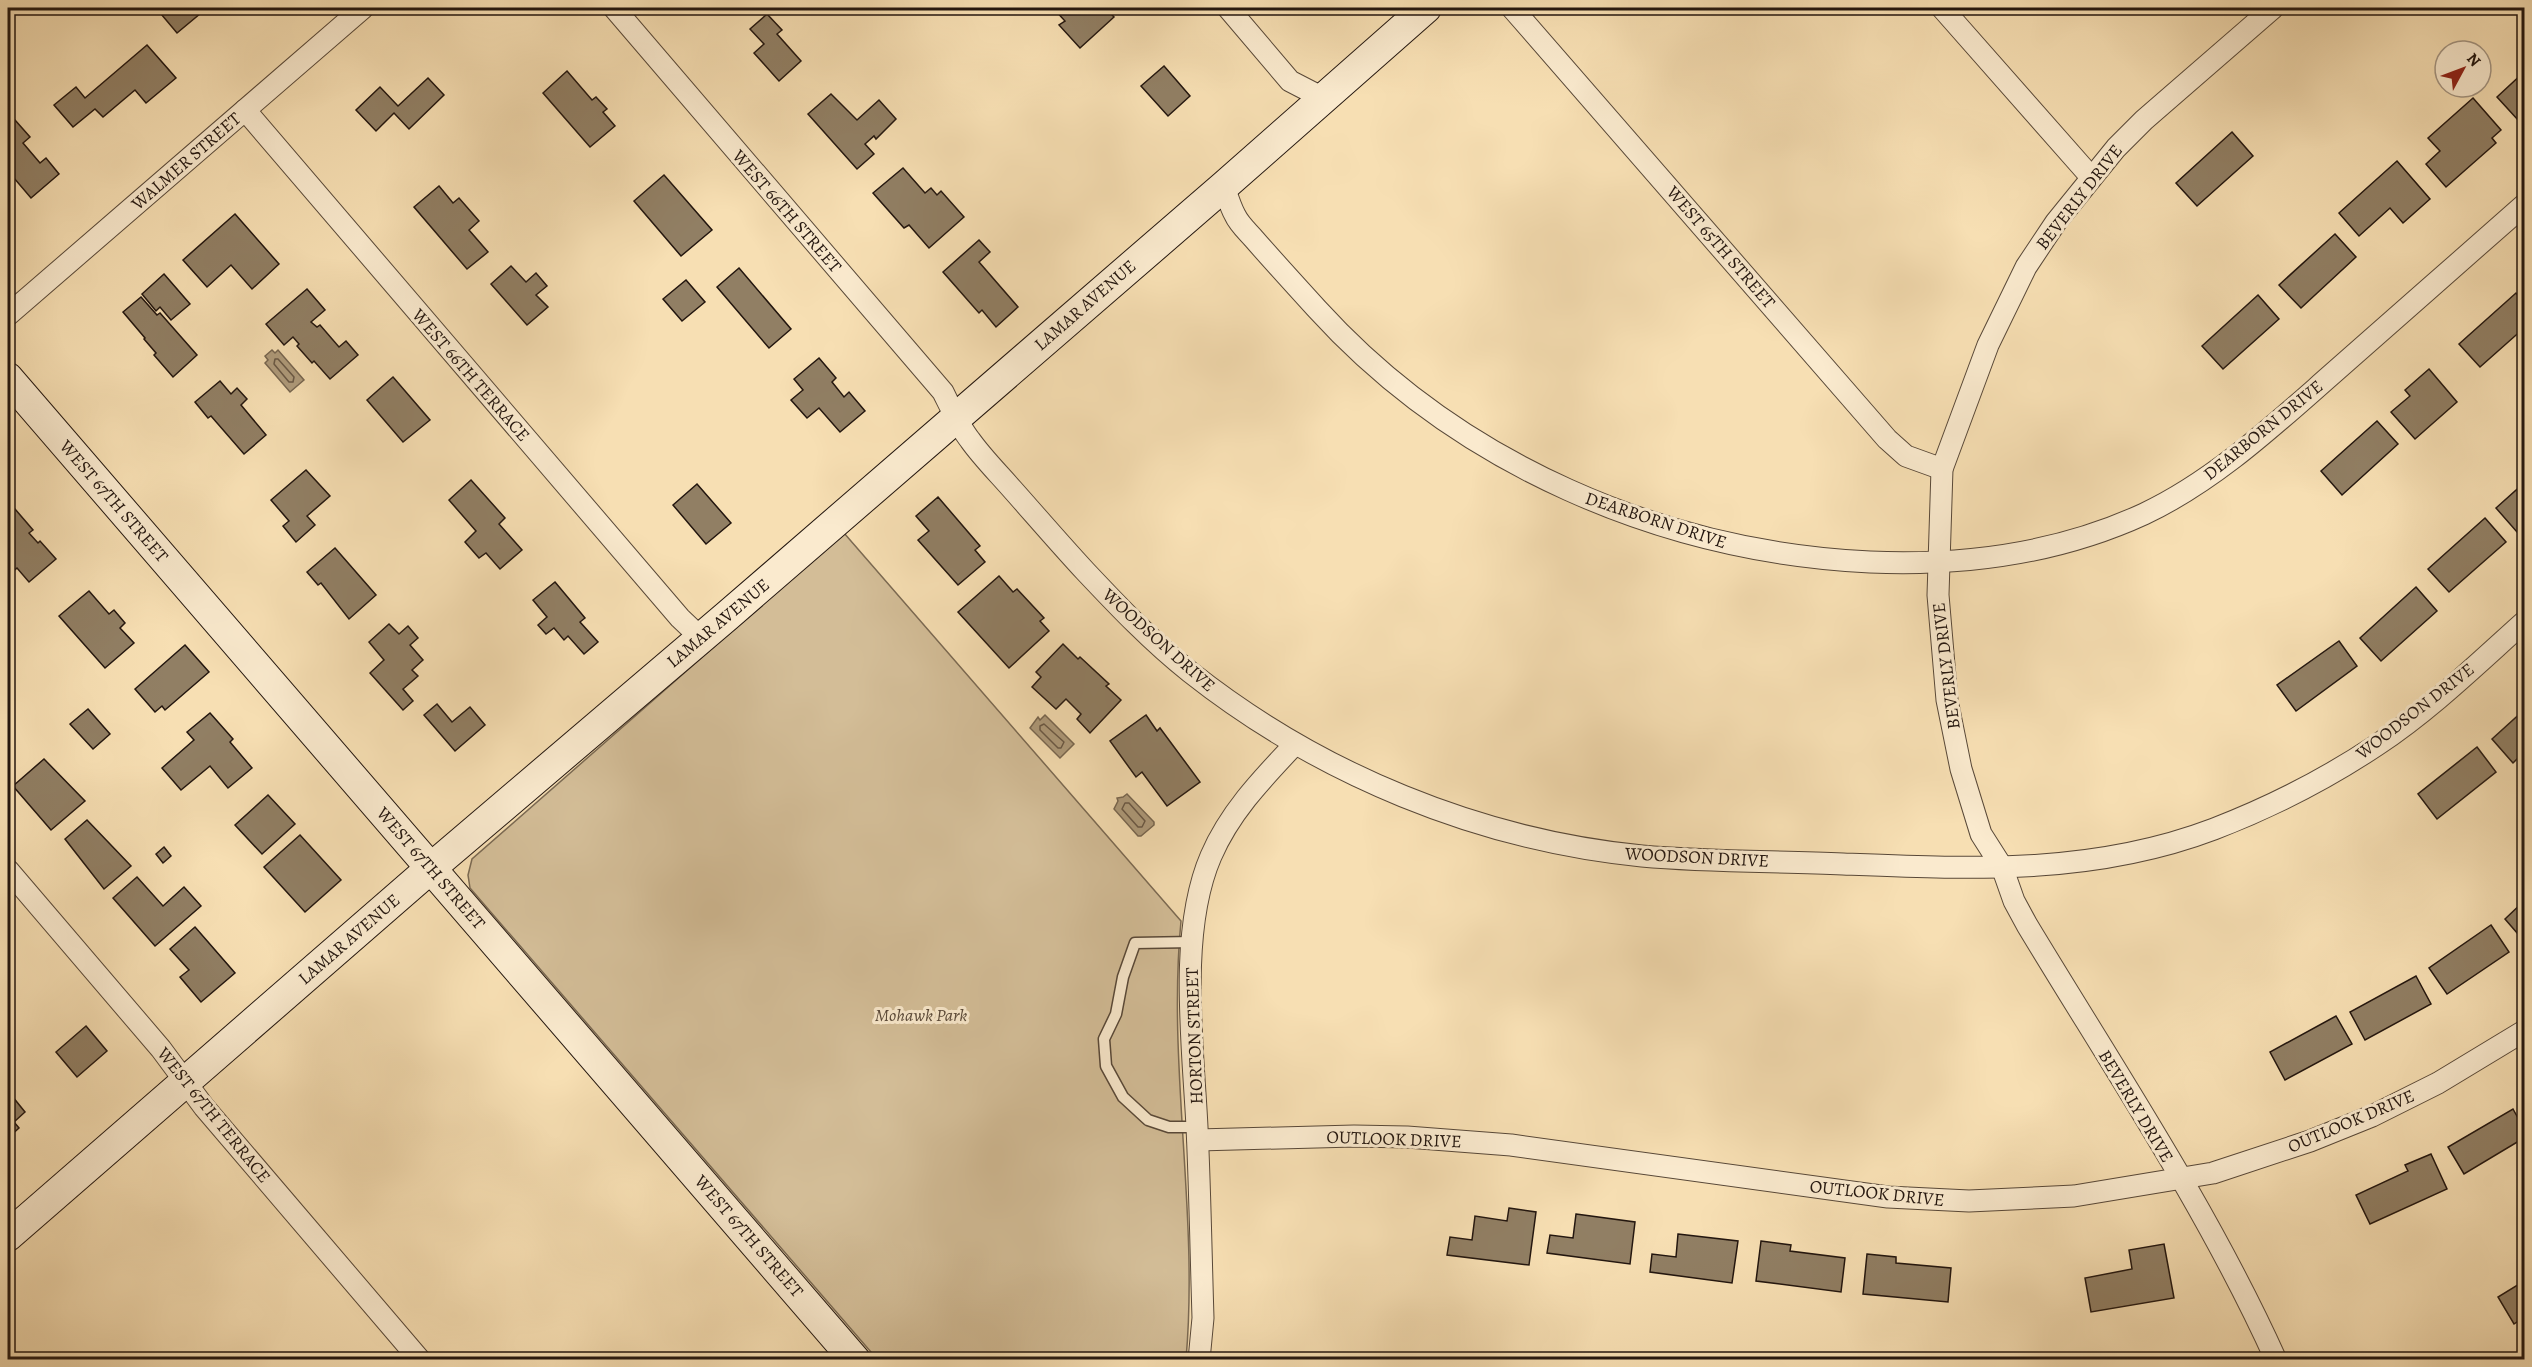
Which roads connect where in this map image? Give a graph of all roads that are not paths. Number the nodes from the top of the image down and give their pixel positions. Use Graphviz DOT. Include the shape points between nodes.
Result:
graph roads {
  1 [pos="363,8"];
  2 [pos="614,8"];
  3 [pos="1228,8"];
  4 [pos="1426,8"];
  5 [pos="1512,8"];
  6 [pos="1942,8"];
  7 [pos="2273,8"];
  8 [pos="1323,98"];
  9 [pos="245,110"];
  10 [pos="2091,177"];
  11 [pos="1224,186"];
  12 [pos="2524,205"];
  13 [pos="8,315"];
  14 [pos="8,378"];
  15 [pos="956,417"];
  16 [pos="1942,470"];
  17 [pos="1940,562"];
  18 [pos="2524,622"];
  19 [pos="701,638"];
  20 [pos="1294,744"];
  21 [pos="2002,867"];
  22 [pos="431,868"];
  23 [pos="8,870"];
  24 [pos="1193,942"];
  25 [pos="2524,1031"];
  26 [pos="186,1082"];
  27 [pos="1197,1133"];
  28 [pos="2180,1178"];
  29 [pos="8,1236"];
  30 [pos="420,1359"];
  31 [pos="855,1359"];
  32 [pos="1199,1359"];
  33 [pos="2276,1359"];
  1 -- 9 [label="street, WALMER STREET"];
  2 -- 15 [label="street, WEST 66TH STREET" via="943,392"];
  3 -- 8 [label="street" via="1290,81"];
  4 -- 8 [label="street, LAMAR AVENUE"];
  5 -- 16 [label="street, WEST 65TH STREET" via="1887,439 1906,456"];
  6 -- 10 [label="street"];
  7 -- 10 [label="street, BEVERLY DRIVE" via="2145,120"];
  8 -- 11 [label="street, LAMAR AVENUE"];
  9 -- 13 [label="street, WALMER STREET"];
  9 -- 19 [label="street, WEST 66TH TERRACE"];
  10 -- 16 [label="street, BEVERLY DRIVE" via="2026,267 1988,345"];
  11 -- 15 [label="street, LAMAR AVENUE"];
  11 -- 17 [label="street, DEARBORN DRIVE" via="1236,218 1337,331 1413,397 1510,462 1604,506 1742,548 1826,560"];
  12 -- 17 [label="street, DEARBORN DRIVE" via="2255,441 2177,495 2143,514 2072,542 2034,552"];
  14 -- 22 [label="street, WEST 67TH STREET"];
  15 -- 19 [label="street, LAMAR AVENUE"];
  15 -- 20 [label="street, WOODSON DRIVE" via="975,447 1128,617 1187,670"];
  16 -- 17 [label="street, BEVERLY DRIVE"];
  17 -- 21 [label="street, BEVERLY DRIVE" via="1939,621 1949,711 1981,834"];
  18 -- 21 [label="street, WOODSON DRIVE" via="2379,744 2303,790 2212,830 2133,853 2036,867"];
  19 -- 22 [label="street, LAMAR AVENUE"];
  20 -- 21 [label="street, WOODSON DRIVE" via="1403,796 1466,819 1562,844 1643,856"];
  20 -- 24 [label="street, HORTON STREET" via="1248,795 1223,830 1199,896"];
  21 -- 28 [label="street, BEVERLY DRIVE" via="2027,925"];
  22 -- 26 [label="street, LAMAR AVENUE"];
  22 -- 31 [label="street, WEST 67TH STREET"];
  23 -- 26 [label="street, WEST 67TH TERRACE"];
  24 -- 27 [label="street, HORTON STREET"];
  24 -- 27 [label="lane" via="1135,943 1116,1014 1104,1039 1106,1066 1123,1097 1148,1120"];
  25 -- 28 [label="street, OUTLOOK DRIVE" via="2438,1083 2372,1116 2213,1173"];
  26 -- 29 [label="street, LAMAR AVENUE"];
  26 -- 30 [label="street, WEST 67TH TERRACE"];
  27 -- 28 [label="street, OUTLOOK DRIVE" via="1353,1136 1523,1147 1888,1197 1969,1201 2074,1196"];
  27 -- 32 [label="street, HORTON STREET" via="1203,1318"];
  28 -- 33 [label="street, BEVERLY DRIVE"];
}
